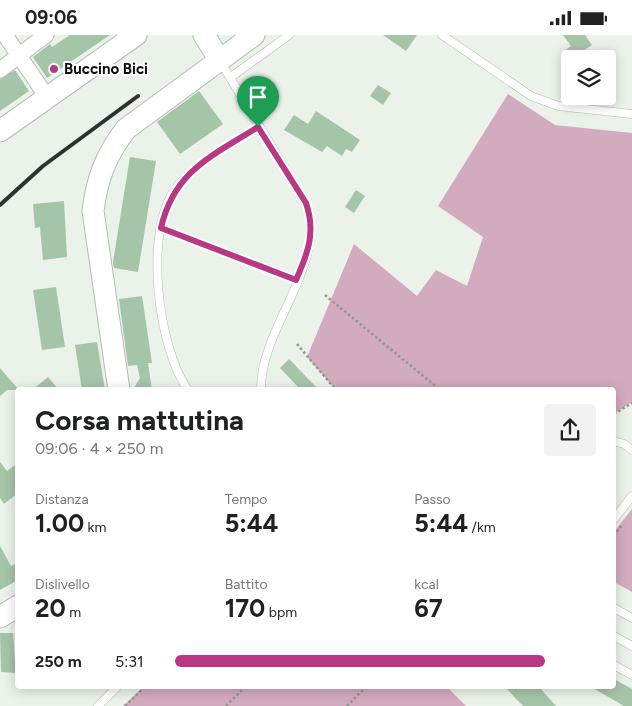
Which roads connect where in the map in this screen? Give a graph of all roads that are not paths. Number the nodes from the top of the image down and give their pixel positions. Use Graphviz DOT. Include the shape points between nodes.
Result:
graph roads {
  1 [pos="5,35"];
  2 [pos="46,35"];
  3 [pos="136,35"];
  4 [pos="204,35"];
  5 [pos="254,35"];
  6 [pos="289,35"];
  7 [pos="442,35"];
  8 [pos="19,56"];
  9 [pos="219,59"];
  10 [pos="0,70"];
  11 [pos="231,77"];
  12 [pos="47,97"];
  13 [pos="632,114"];
  14 [pos="258,127"];
  15 [pos="0,131"];
  16 [pos="161,228"];
  17 [pos="296,280"];
  18 [pos="119,387"];
  19 [pos="186,387"];
  20 [pos="261,387"];
  21 [pos="616,442"];
  22 [pos="632,450"];
  23 [pos="632,496"];
  24 [pos="616,516"];
  25 [pos="15,609"];
  26 [pos="616,609"];
  27 [pos="0,617"];
  28 [pos="632,618"];
  29 [pos="616,638"];
  30 [pos="632,647"];
  31 [pos="616,666"];
  32 [pos="632,675"];
  33 [pos="115,689"];
  34 [pos="98,706"];
  1 -- 8 [label="street"];
  2 -- 8 [label="street"];
  3 -- 12 [label="street"];
  4 -- 9 [label="street"];
  5 -- 9 [label="street"];
  6 -- 11 [label="lane"];
  7 -- 13 [label="lane" via="545,103"];
  8 -- 10 [label="street"];
  8 -- 12 [label="street"];
  9 -- 11 [label="lane"];
  9 -- 18 [label="street" via="126,129 101,168 93,211"];
  11 -- 14 [label="lane"];
  12 -- 15 [label="street"];
  14 -- 16 [label="lane" via="192,170 174,190 164,211"];
  14 -- 17 [label="lane" via="311,216 310,244"];
  16 -- 17 [label="lane"];
  16 -- 19 [label="lane" via="156,261 161,315 174,367"];
  17 -- 20 [label="lane" via="263,365"];
  21 -- 22 [label="lane"];
  23 -- 24 [label="lane"];
  25 -- 27 [label="street"];
  26 -- 28 [label="lane"];
  29 -- 30 [label="lane"];
  31 -- 32 [label="lane"];
  33 -- 34 [label="lane"];
}
